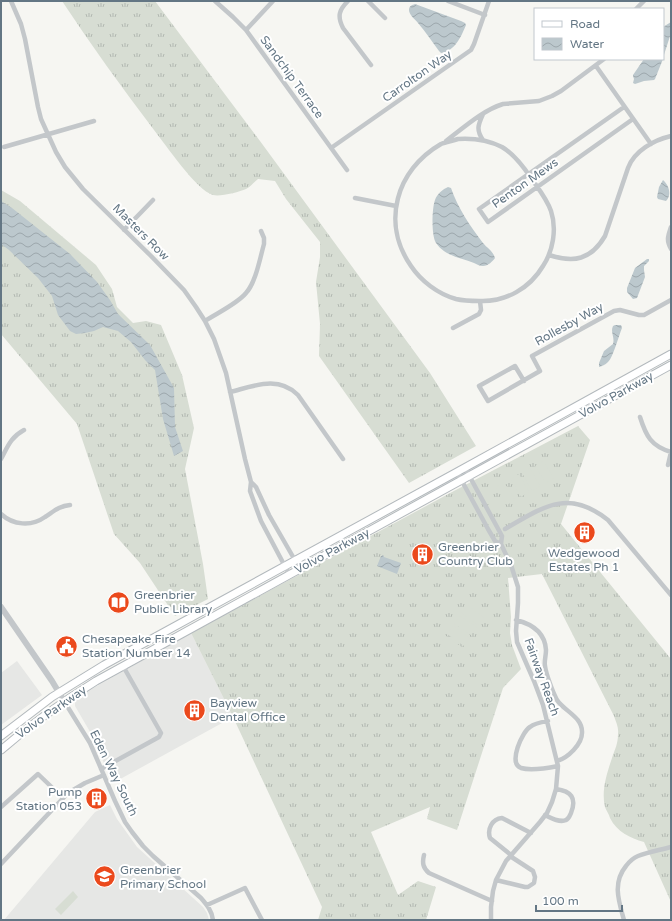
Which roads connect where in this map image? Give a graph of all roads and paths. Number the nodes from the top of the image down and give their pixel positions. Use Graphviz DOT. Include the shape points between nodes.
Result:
graph roads {
  1 [pos="11,1"];
  2 [pos="215,1"];
  3 [pos="273,1"];
  4 [pos="348,1"];
  5 [pos="368,1"];
  6 [pos="448,1"];
  7 [pos="489,1"];
  8 [pos="485,14"];
  9 [pos="385,18"];
  10 [pos="246,30"];
  11 [pos="603,60"];
  12 [pos="371,65"];
  13 [pos="596,66"];
  14 [pos="624,107"];
  15 [pos="483,114"];
  16 [pos="633,119"];
  17 [pos="94,120"];
  18 [pos="48,134"];
  19 [pos="671,136"];
  20 [pos="484,141"];
  21 [pos="442,144"];
  22 [pos="651,144"];
  23 [pos="4,147"];
  24 [pos="331,148"];
  25 [pos="347,170"];
  26 [pos="528,174"];
  27 [pos="537,187"];
  28 [pos="355,198"];
  29 [pos="153,200"];
  30 [pos="396,206"];
  31 [pos="671,227"];
  32 [pos="124,230"];
  33 [pos="261,231"];
  34 [pos="671,249"];
  35 [pos="549,256"];
  36 [pos="671,300"];
  37 [pos="480,301"];
  38 [pos="205,320"];
  39 [pos="453,328"];
  40 [pos="671,354"];
  41 [pos="671,365"];
  42 [pos="524,381"];
  43 [pos="230,392"];
  44 [pos="640,417"];
  45 [pos="24,430"];
  46 [pos="671,452"];
  47 [pos="1,458"];
  48 [pos="343,459"];
  49 [pos="668,465"];
  50 [pos="465,468"];
  51 [pos="457,472"];
  52 [pos="470,476"];
  53 [pos="462,480"];
  54 [pos="251,482"];
  55 [pos="70,505"];
  56 [pos="1,514"];
  57 [pos="505,529"];
  58 [pos="501,544"];
  59 [pos="295,560"];
  60 [pos="285,566"];
  61 [pos="300,568"];
  62 [pos="290,574"];
  63 [pos="671,595"];
  64 [pos="1,606"];
  65 [pos="516,620"];
  66 [pos="123,666"];
  67 [pos="58,692"];
  68 [pos="64,701"];
  69 [pos="548,721"];
  70 [pos="1,736"];
  71 [pos="1,750"];
  72 [pos="558,763"];
  73 [pos="101,769"];
  74 [pos="104,775"];
  75 [pos="556,789"];
  76 [pos="63,798"];
  77 [pos="1,806"];
  78 [pos="545,816"];
  79 [pos="531,833"];
  80 [pos="671,847"];
  81 [pos="424,855"];
  82 [pos="510,856"];
  83 [pos="1,864"];
  84 [pos="496,880"];
  85 [pos="492,901"];
  86 [pos="207,905"];
  87 [pos="213,920"];
  88 [pos="262,920"];
  89 [pos="491,920"];
  90 [pos="624,920"];
  1 -- 18 [label="street, Masters Row" via="21,24 38,107"];
  2 -- 10 [label="street, Sandchip Terrace"];
  3 -- 10 [label="street"];
  4 -- 12 [label="street" via="339,15 340,22"];
  5 -- 9 [label="street"];
  6 -- 8 [label="street"];
  7 -- 8 [label="street, Carrolton Way"];
  8 -- 24 [label="street, Carrolton Way" via="471,50"];
  10 -- 24 [label="street, Sandchip Terrace"];
  11 -- 13 [label="street"];
  13 -- 14 [label="street"];
  13 -- 15 [label="street" via="545,99 502,104"];
  14 -- 16 [label="street"];
  14 -- 26 [label="street, Penton Mews"];
  15 -- 20 [label="street" via="478,130"];
  15 -- 21 [label="street"];
  16 -- 22 [label="street"];
  16 -- 27 [label="street, Penton Mews"];
  17 -- 18 [label="street"];
  18 -- 23 [label="street"];
  18 -- 32 [label="street, Masters Row" via="56,152 74,178"];
  19 -- 22 [label="street"];
  20 -- 21 [label="street" via="458,139"];
  20 -- 26 [label="street" via="508,151"];
  21 -- 30 [label="street" via="423,157 410,171"];
  22 -- 35 [label="street" via="630,162 605,236 594,251 571,260"];
  24 -- 25 [label="street, Sandchip Terrace"];
  26 -- 27 [label="street"];
  26 -- 27 [label="street, Penton Mews" via="479,209 488,222"];
  27 -- 35 [label="street" via="552,216 553,236"];
  28 -- 30 [label="street"];
  29 -- 32 [label="street"];
  30 -- 37 [label="street" via="397,239 414,271 429,285 447,296 466,301"];
  31 -- 34 [label="street" via="668,237"];
  32 -- 38 [label="street, Masters Row" via="184,290"];
  33 -- 38 [label="street" via="264,244 250,288 236,302"];
  35 -- 37 [label="street" via="540,272 520,290 503,298"];
  36 -- 42 [label="street, Rollesby Way" via="644,315 614,311 532,356 540,371"];
  37 -- 39 [label="street" via="479,314"];
  38 -- 43 [label="street, Masters Row" via="221,356"];
  40 -- 50 [label="main road, Volvo Parkway"];
  41 -- 52 [label="main road, Volvo Parkway"];
  42 -- 42 [label="street, Rollesby Way" via="488,401 479,386 515,366"];
  43 -- 48 [label="street" via="269,384 280,384 289,388 298,395"];
  43 -- 54 [label="street, Masters Row"];
  44 -- 46 [label="street" via="647,437 662,449"];
  45 -- 47 [label="street" via="10,441"];
  46 -- 49 [label="street"];
  50 -- 51 [label="main road, Volvo Parkway"];
  50 -- 52 [label="street, Fairway Reach"];
  51 -- 53 [label="street, Fairway Reach"];
  51 -- 59 [label="main road, Volvo Parkway"];
  52 -- 53 [label="main road, Volvo Parkway"];
  52 -- 58 [label="street, Fairway Reach" via="502,536"];
  53 -- 58 [label="street, Fairway Reach" via="495,541"];
  53 -- 61 [label="main road, Volvo Parkway"];
  54 -- 59 [label="street, Masters Row"];
  54 -- 60 [label="street, Masters Row" via="250,491 258,515"];
  55 -- 56 [label="street" via="60,507 39,521 26,524 14,522"];
  57 -- 63 [label="street" via="554,504 585,506 608,520"];
  58 -- 65 [label="street, Fairway Reach" via="517,581"];
  59 -- 60 [label="main road, Volvo Parkway"];
  59 -- 61 [label="street, Masters Row"];
  60 -- 62 [label="street, Masters Row"];
  60 -- 67 [label="main road, Volvo Parkway"];
  61 -- 62 [label="main road, Volvo Parkway"];
  62 -- 66 [label="main road, Volvo Parkway"];
  64 -- 67 [label="street"];
  65 -- 69 [label="street, Fairway Reach" via="517,642"];
  65 -- 72 [label="street" via="531,625 542,636 546,647 545,667 555,696 581,726 579,743"];
  66 -- 68 [label="main road, Volvo Parkway"];
  66 -- 73 [label="street" via="160,733 159,737"];
  67 -- 68 [label="street"];
  67 -- 70 [label="main road, Volvo Parkway"];
  68 -- 71 [label="main road, Volvo Parkway"];
  68 -- 73 [label="street, Eden Way South" via="90,743"];
  69 -- 72 [label="street, Fairway Reach"];
  69 -- 72 [label="street" via="532,725 525,731 515,756 516,762 522,768 542,769"];
  72 -- 75 [label="street, Fairway Reach"];
  73 -- 74 [label="street, Eden Way South"];
  74 -- 76 [label="street" via="72,790"];
  74 -- 86 [label="street, Eden Way South" via="121,815 137,838"];
  75 -- 78 [label="street, Fairway Reach"];
  75 -- 78 [label="street" via="566,791 574,800 570,816 562,821"];
  76 -- 77 [label="street" via="38,774"];
  76 -- 83 [label="street"];
  78 -- 79 [label="street, Fairway Reach"];
  79 -- 82 [label="street, Fairway Reach"];
  79 -- 82 [label="street" via="502,818 494,820 488,834"];
  80 -- 90 [label="street" via="638,856 622,870 617,891"];
  81 -- 85 [label="street" via="423,865 429,873"];
  82 -- 84 [label="street, Fairway Reach"];
  82 -- 84 [label="street" via="533,871 534,883 525,887"];
  84 -- 85 [label="street, Fairway Reach"];
  85 -- 89 [label="street, Fairway Reach"];
  86 -- 87 [label="street, Eden Way South"];
  86 -- 88 [label="street" via="245,888"];
}
